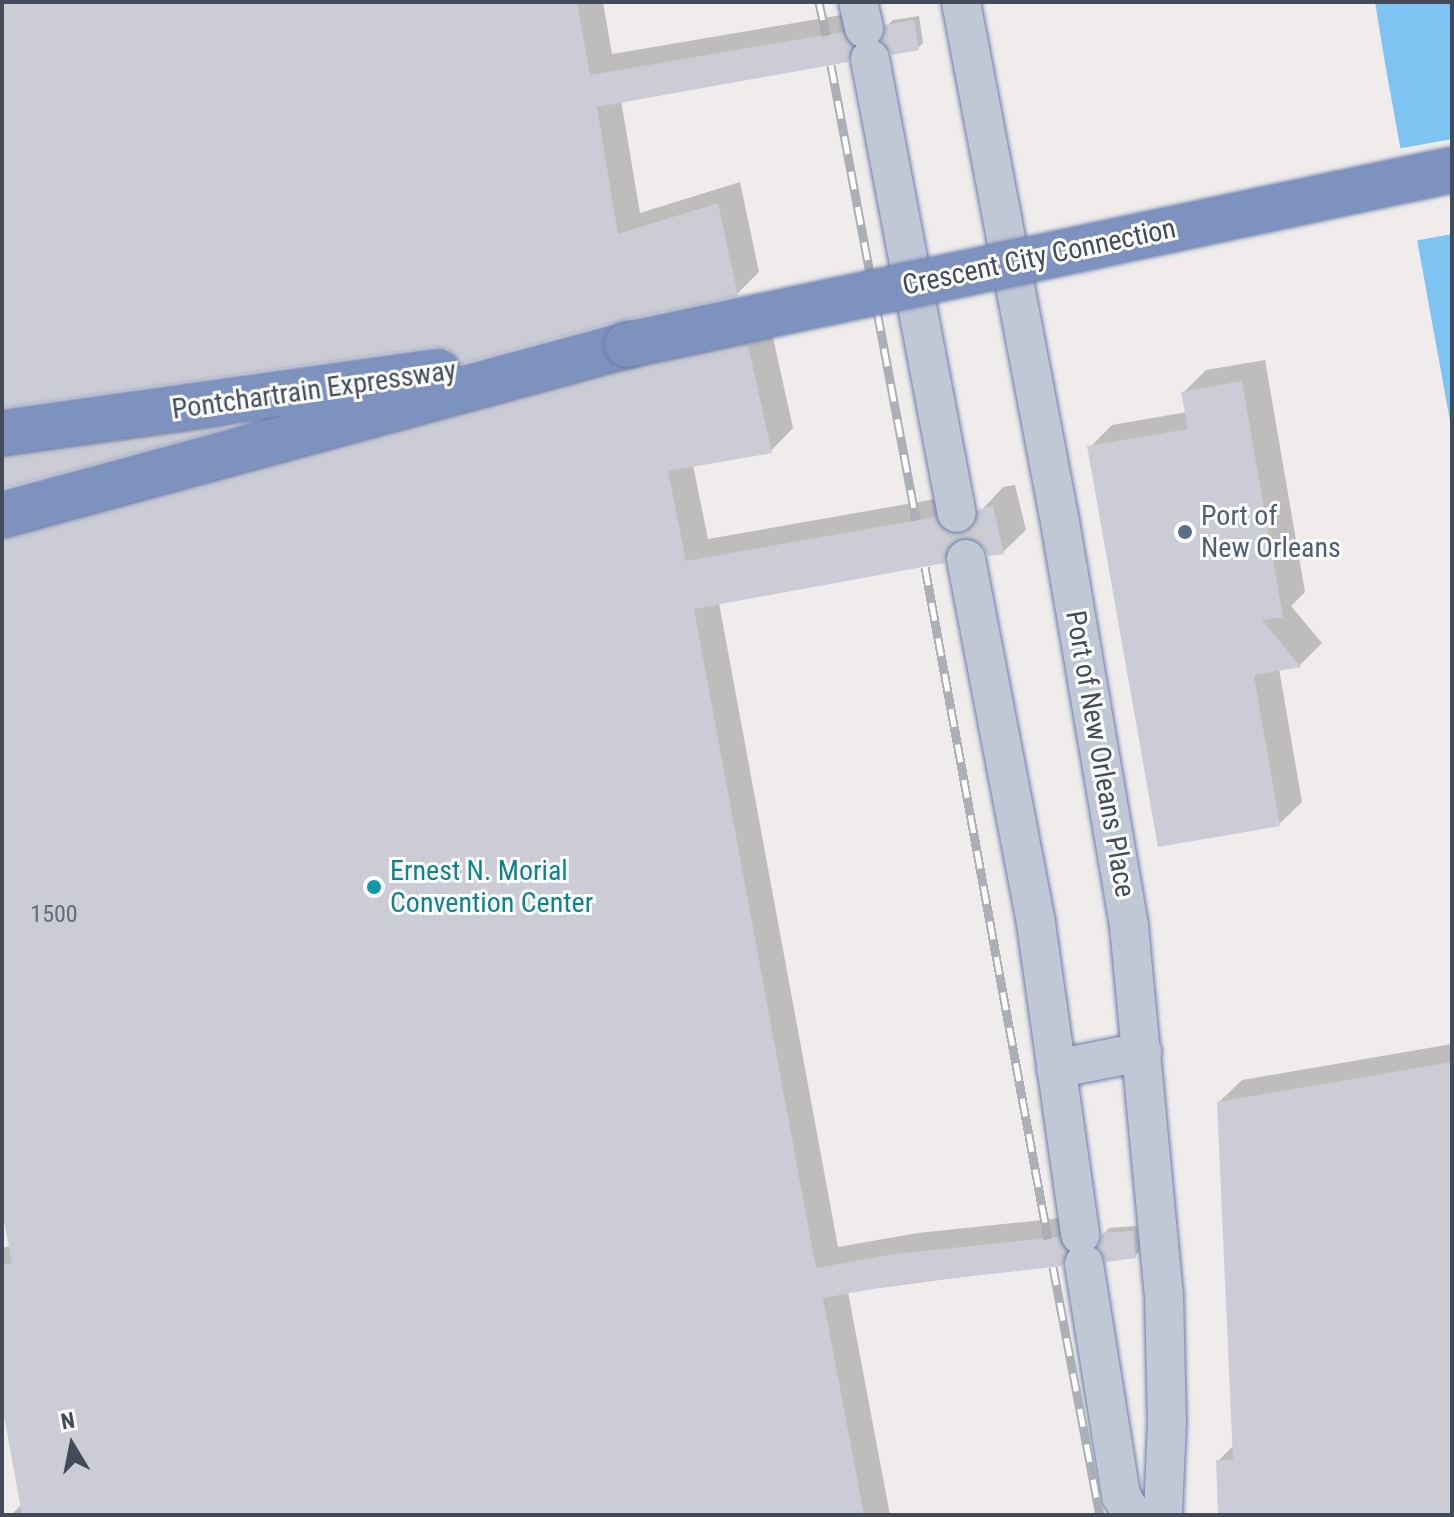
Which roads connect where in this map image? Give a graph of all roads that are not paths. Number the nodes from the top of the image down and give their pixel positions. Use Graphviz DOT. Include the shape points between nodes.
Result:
graph roads {
  1 [pos="961,2"];
  2 [pos="864,30"];
  3 [pos="1452,170"];
  4 [pos="627,345"];
  5 [pos="2,433"];
  6 [pos="957,513"];
  7 [pos="2,515"];
  8 [pos="966,559"];
  9 [pos="1142,1052"];
  10 [pos="1056,1069"];
  11 [pos="1133,1515"];
  12 [pos="1163,1515"];
  1 -- 9 [label="street, Port of New Orleans Place" via="1108,798"];
  2 -- 6 [label="street"];
  3 -- 4 [label="highway, Crescent City Connection, bridge"];
  4 -- 5 [label="highway, Pontchartrain Expressway"];
  4 -- 7 [label="highway"];
  8 -- 10 [label="street" via="1036,924"];
  9 -- 10 [label="street"];
  9 -- 12 [label="street, Port of New Orleans Place" via="1164,1293"];
  10 -- 11 [label="street" via="1121,1496"];
}
